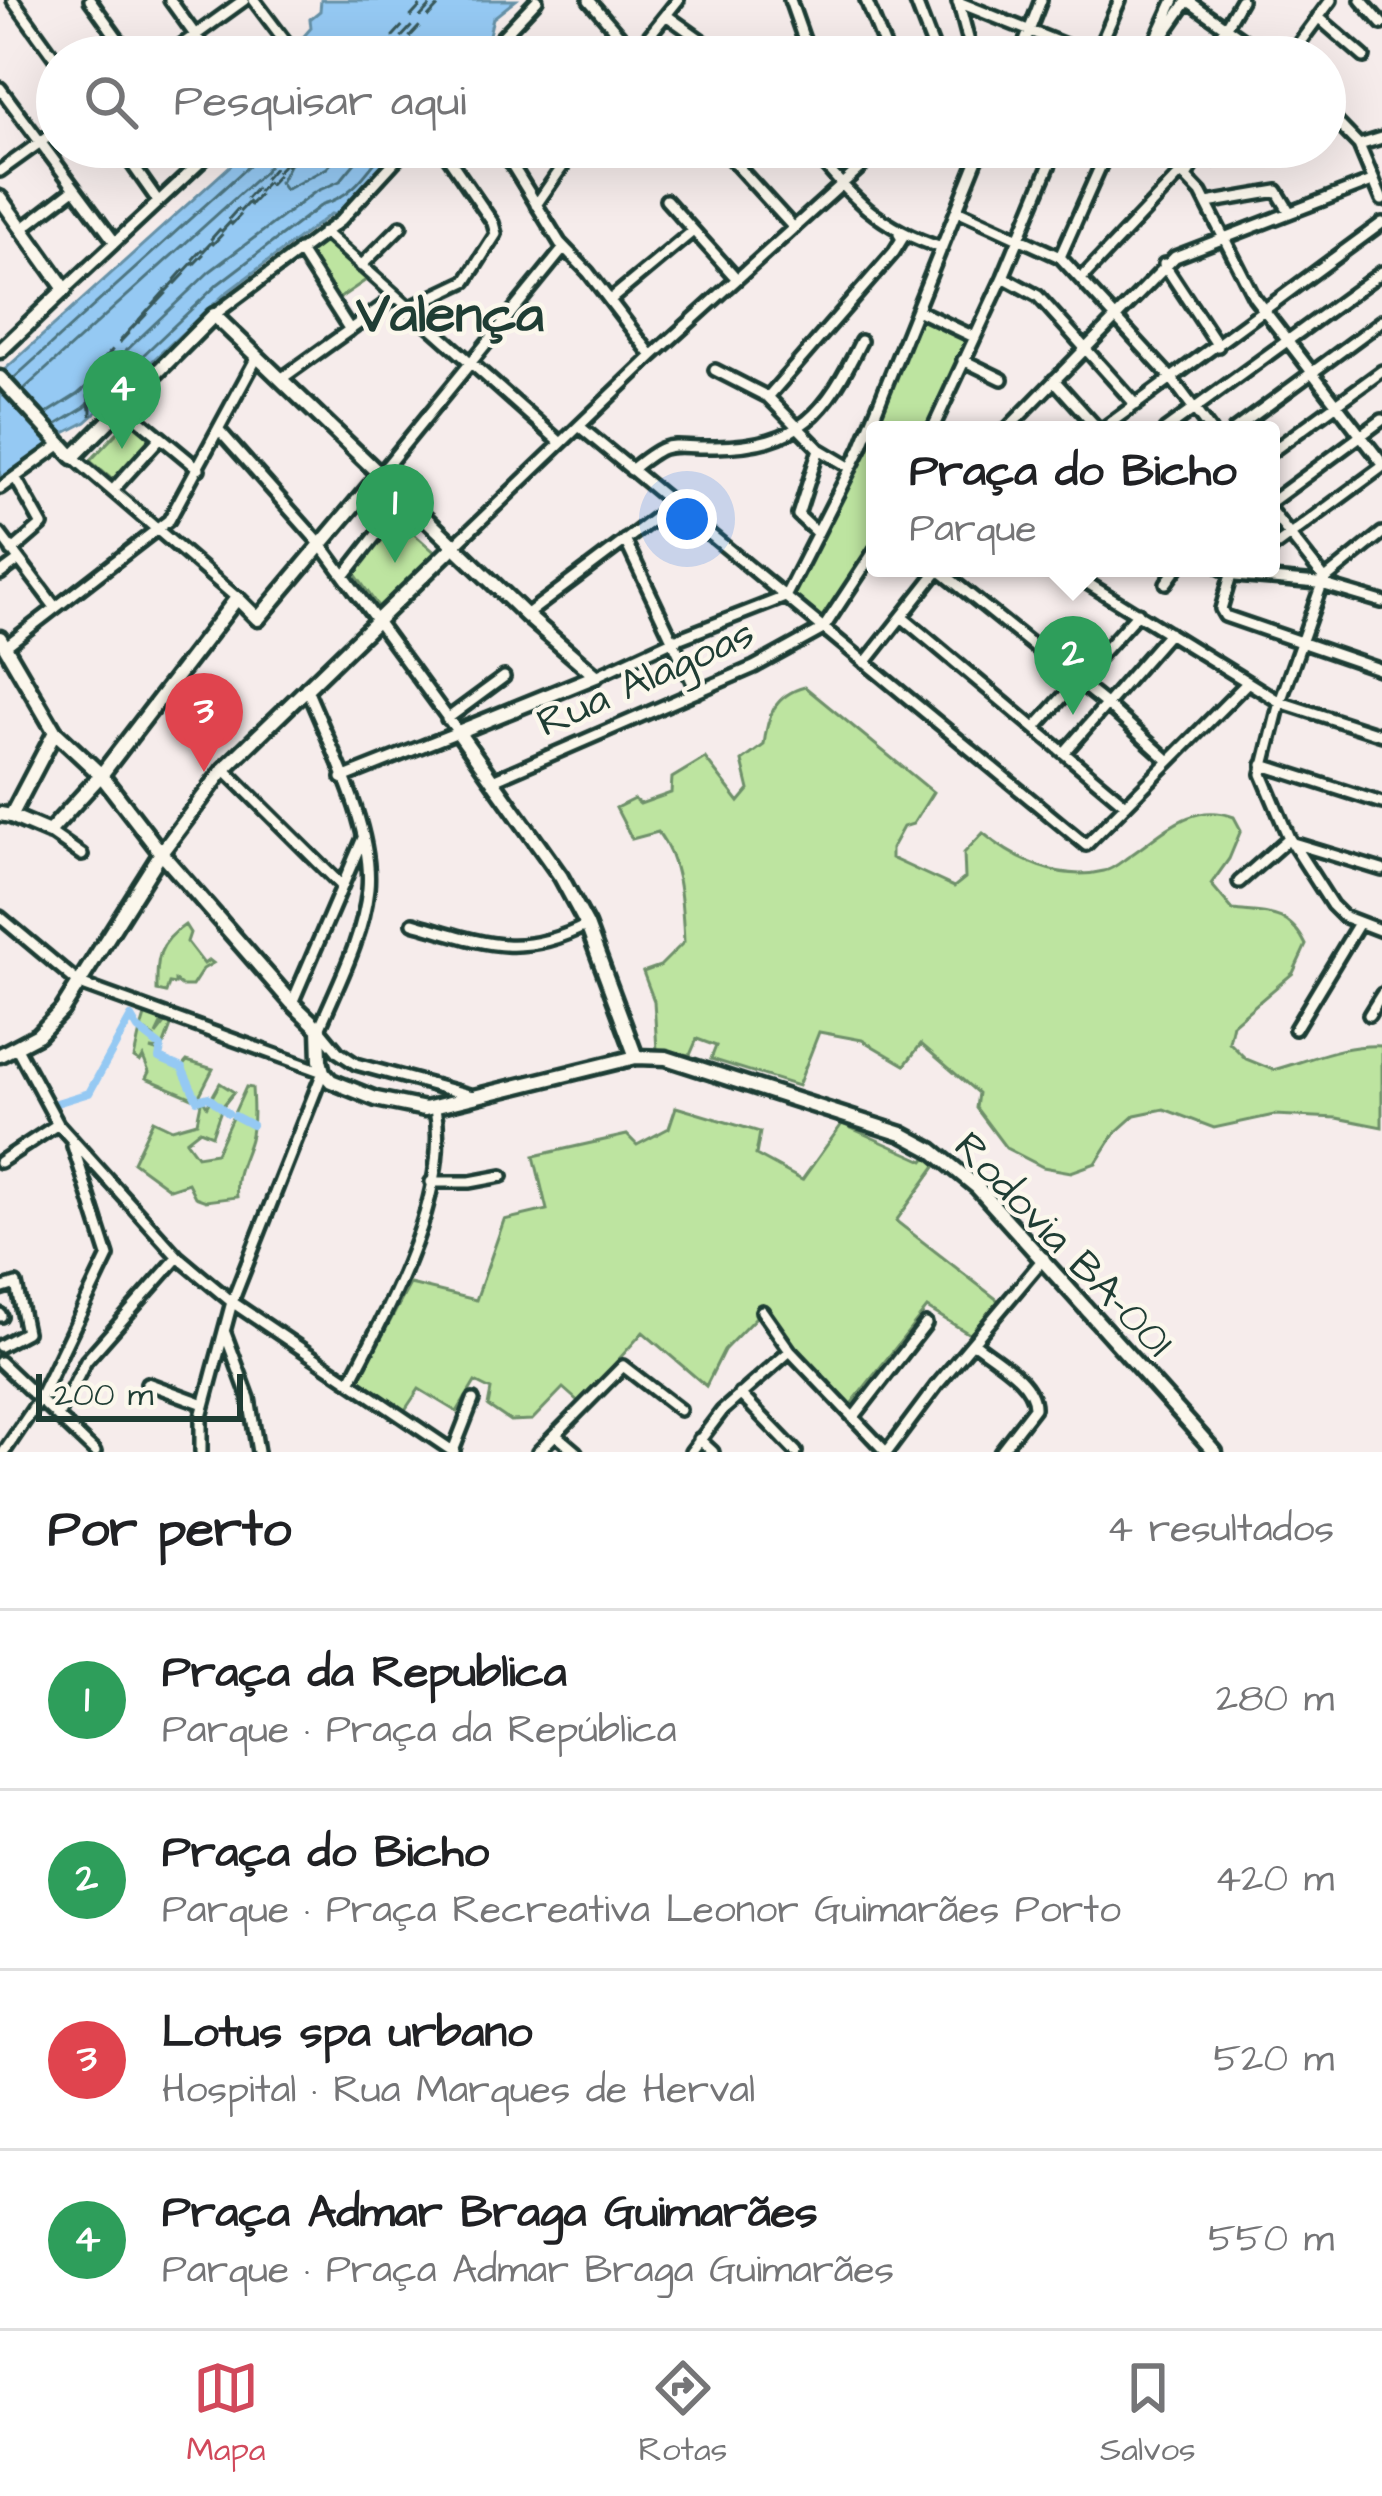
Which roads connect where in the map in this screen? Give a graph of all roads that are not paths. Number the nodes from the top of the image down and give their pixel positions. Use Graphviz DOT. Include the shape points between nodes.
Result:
graph roads {
  1 [pos="13,0"];
  2 [pos="90,0"];
  3 [pos="170,0"];
  4 [pos="244,0"];
  5 [pos="254,0"];
  6 [pos="537,0"];
  7 [pos="589,0"];
  8 [pos="678,0"];
  9 [pos="790,0"];
  10 [pos="866,0"];
  11 [pos="914,0"];
  12 [pos="1042,0"];
  13 [pos="1120,0"];
  14 [pos="1174,0"];
  15 [pos="1187,0"];
  16 [pos="1241,0"];
  17 [pos="1330,0"];
  18 [pos="1361,0"];
  19 [pos="958,1"];
  20 [pos="665,15"];
  21 [pos="1318,16"];
  22 [pos="1382,24"];
  23 [pos="1226,25"];
  24 [pos="1030,30"];
  25 [pos="195,34"];
  26 [pos="39,36"];
  27 [pos="115,36"];
  28 [pos="192,36"];
  29 [pos="281,36"];
  30 [pos="503,36"];
  31 [pos="618,36"];
  32 [pos="649,36"];
  33 [pos="695,36"];
  34 [pos="803,36"];
  35 [pos="881,36"];
  36 [pos="929,36"];
  37 [pos="966,36"];
  38 [pos="1027,36"];
  39 [pos="1044,36"];
  40 [pos="1104,36"];
  41 [pos="1158,36"];
  42 [pos="1162,36"];
  43 [pos="1220,36"];
  44 [pos="1240,36"];
  45 [pos="1303,36"];
  46 [pos="1340,36"];
  47 [pos="1346,41"];
  48 [pos="1364,57"];
  49 [pos="0,88"];
  50 [pos="1346,132"];
  51 [pos="36,136"];
  52 [pos="1382,138"];
  53 [pos="36,144"];
  54 [pos="1359,145"];
  55 [pos="59,168"];
  56 [pos="135,168"];
  57 [pos="194,168"];
  58 [pos="389,168"];
  59 [pos="455,168"];
  60 [pos="514,168"];
  61 [pos="562,168"];
  62 [pos="739,168"];
  63 [pos="827,168"];
  64 [pos="974,168"];
  65 [pos="1048,168"];
  66 [pos="1100,168"];
  67 [pos="1180,168"];
  68 [pos="1189,168"];
  69 [pos="860,169"];
  70 [pos="0,171"];
  71 [pos="1185,173"];
  72 [pos="1372,181"];
  73 [pos="841,185"];
  74 [pos="74,189"];
  75 [pos="1254,194"];
  76 [pos="0,198"];
  77 [pos="666,200"];
  78 [pos="1382,200"];
  79 [pos="158,201"];
  80 [pos="1208,203"];
  81 [pos="536,205"];
  82 [pos="957,210"];
  83 [pos="1288,211"];
  84 [pos="1262,220"];
  85 [pos="1382,223"];
  86 [pos="400,226"];
  87 [pos="794,228"];
  88 [pos="22,229"];
  89 [pos="693,231"];
  90 [pos="324,232"];
  91 [pos="899,234"];
  92 [pos="1224,235"];
  93 [pos="1019,238"];
  94 [pos="113,241"];
  95 [pos="564,248"];
  96 [pos="942,248"];
  97 [pos="299,250"];
  98 [pos="1060,257"];
  99 [pos="1164,264"];
  100 [pos="361,266"];
  101 [pos="1382,272"];
  102 [pos="1003,277"];
  103 [pos="1082,278"];
  104 [pos="737,279"];
  105 [pos="64,289"];
  106 [pos="394,298"];
  107 [pos="610,300"];
  108 [pos="407,309"];
  109 [pos="917,310"];
  110 [pos="1264,310"];
  111 [pos="214,315"];
  112 [pos="1115,315"];
  113 [pos="1382,321"];
  114 [pos="350,330"];
  115 [pos="974,338"];
  116 [pos="861,341"];
  117 [pos="1289,342"];
  118 [pos="1086,346"];
  119 [pos="1218,346"];
  120 [pos="0,351"];
  121 [pos="652,356"];
  122 [pos="256,359"];
  123 [pos="963,360"];
  124 [pos="474,363"];
  125 [pos="715,370"];
  126 [pos="1382,371"];
  127 [pos="1312,372"];
  128 [pos="0,378"];
  129 [pos="281,379"];
  130 [pos="1002,379"];
  131 [pos="1172,379"];
  132 [pos="1054,380"];
  133 [pos="768,397"];
  134 [pos="1337,404"];
  135 [pos="1136,405"];
  136 [pos="124,406"];
  137 [pos="1194,408"];
  138 [pos="1017,418"];
  139 [pos="1382,420"];
  140 [pos="871,421"];
  141 [pos="936,421"];
  142 [pos="1014,421"];
  143 [pos="1020,421"];
  144 [pos="1092,421"];
  145 [pos="1113,421"];
  146 [pos="1177,421"];
  147 [pos="1203,421"];
  148 [pos="1246,421"];
  149 [pos="579,426"];
  150 [pos="796,429"];
  151 [pos="219,430"];
  152 [pos="866,432"];
  153 [pos="1360,436"];
  154 [pos="160,438"];
  155 [pos="59,442"];
  156 [pos="561,443"];
  157 [pos="1280,445"];
  158 [pos="819,449"];
  159 [pos="74,457"];
  160 [pos="1382,465"];
  161 [pos="851,468"];
  162 [pos="199,469"];
  163 [pos="631,470"];
  164 [pos="381,473"];
  165 [pos="15,477"];
  166 [pos="0,488"];
  167 [pos="113,490"];
  168 [pos="1280,495"];
  169 [pos="405,498"];
  170 [pos="671,506"];
  171 [pos="1280,523"];
  172 [pos="159,531"];
  173 [pos="818,533"];
  174 [pos="1382,533"];
  175 [pos="0,534"];
  176 [pos="1288,534"];
  177 [pos="625,540"];
  178 [pos="1280,541"];
  179 [pos="456,544"];
  180 [pos="322,546"];
  181 [pos="15,555"];
  182 [pos="866,564"];
  183 [pos="0,574"];
  184 [pos="345,575"];
  185 [pos="933,577"];
  186 [pos="949,577"];
  187 [pos="1079,577"];
  188 [pos="1171,577"];
  189 [pos="1235,577"];
  190 [pos="1253,577"];
  191 [pos="1323,581"];
  192 [pos="1166,584"];
  193 [pos="785,597"];
  194 [pos="237,598"];
  195 [pos="1381,600"];
  196 [pos="55,607"];
  197 [pos="1138,613"];
  198 [pos="526,615"];
  199 [pos="903,618"];
  200 [pos="376,622"];
  201 [pos="823,629"];
  202 [pos="1169,633"];
  203 [pos="672,640"];
  204 [pos="3,642"];
  205 [pos="1300,644"];
  206 [pos="865,663"];
  207 [pos="1382,670"];
  208 [pos="596,676"];
  209 [pos="503,677"];
  210 [pos="1078,681"];
  211 [pos="1246,684"];
  212 [pos="306,686"];
  213 [pos="698,692"];
  214 [pos="1280,702"];
  215 [pos="1107,704"];
  216 [pos="447,719"];
  217 [pos="1035,728"];
  218 [pos="55,732"];
  219 [pos="458,732"];
  220 [pos="1382,734"];
  221 [pos="1064,753"];
  222 [pos="1169,761"];
  223 [pos="1263,765"];
  224 [pos="224,769"];
  225 [pos="101,775"];
  226 [pos="342,778"];
  227 [pos="493,780"];
  228 [pos="1382,803"];
  229 [pos="1126,805"];
  230 [pos="5,815"];
  231 [pos="49,832"];
  232 [pos="363,838"];
  233 [pos="1291,841"];
  234 [pos="161,853"];
  235 [pos="82,855"];
  236 [pos="1382,870"];
  237 [pos="1239,882"];
  238 [pos="343,886"];
  239 [pos="0,916"];
  240 [pos="413,923"];
  241 [pos="1359,923"];
  242 [pos="587,926"];
  243 [pos="1382,931"];
  244 [pos="80,984"];
  245 [pos="1382,994"];
  246 [pos="292,1003"];
  247 [pos="1370,1015"];
  248 [pos="319,1029"];
  249 [pos="1295,1030"];
  250 [pos="16,1048"];
  251 [pos="0,1054"];
  252 [pos="636,1057"];
  253 [pos="322,1072"];
  254 [pos="421,1082"];
  255 [pos="478,1098"];
  256 [pos="413,1107"];
  257 [pos="434,1108"];
  258 [pos="58,1124"];
  259 [pos="71,1141"];
  260 [pos="0,1162"];
  261 [pos="95,1167"];
  262 [pos="502,1176"];
  263 [pos="83,1178"];
  264 [pos="431,1182"];
  265 [pos="178,1257"];
  266 [pos="1044,1258"];
  267 [pos="0,1289"];
  268 [pos="232,1301"];
  269 [pos="762,1311"];
  270 [pos="926,1324"];
  271 [pos="225,1334"];
  272 [pos="974,1343"];
  273 [pos="0,1346"];
  274 [pos="790,1351"];
  275 [pos="0,1362"];
  276 [pos="350,1382"];
  277 [pos="147,1383"];
  278 [pos="740,1394"];
  279 [pos="38,1400"];
  280 [pos="473,1400"];
  281 [pos="204,1404"];
  282 [pos="680,1409"];
  283 [pos="58,1416"];
  284 [pos="853,1418"];
  285 [pos="556,1435"];
  286 [pos="699,1439"];
  287 [pos="4,1452"];
  288 [pos="95,1452"];
  289 [pos="201,1452"];
  290 [pos="258,1452"];
  291 [pos="453,1452"];
  292 [pos="538,1452"];
  293 [pos="576,1452"];
  294 [pos="691,1452"];
  295 [pos="713,1452"];
  296 [pos="796,1452"];
  297 [pos="886,1452"];
  298 [pos="1000,1452"];
  299 [pos="1215,1452"];
  1 -- 26 [label="street"];
  2 -- 27 [label="street"];
  3 -- 25 [label="street"];
  4 -- 25 [label="street"];
  5 -- 29 [label="street"];
  6 -- 30 [label="street"];
  7 -- 31 [label="street"];
  8 -- 20 [label="street"];
  9 -- 34 [label="street"];
  10 -- 35 [label="street"];
  11 -- 36 [label="street"];
  12 -- 24 [label="street"];
  13 -- 40 [label="street"];
  14 -- 41 [label="street"];
  15 -- 23 [label="street"];
  15 -- 42 [label="street"];
  16 -- 23 [label="street"];
  17 -- 21 [label="street"];
  18 -- 22 [label="street"];
  19 -- 24 [label="street"];
  19 -- 37 [label="street"];
  20 -- 32 [label="street"];
  20 -- 33 [label="street"];
  21 -- 45 [label="street"];
  21 -- 46 [label="street"];
  23 -- 43 [label="street"];
  23 -- 44 [label="street"];
  24 -- 38 [label="street"];
  24 -- 39 [label="street"];
  25 -- 28 [label="street"];
  47 -- 48 [label="street"];
  49 -- 51 [label="street"];
  50 -- 54 [label="street"];
  52 -- 54 [label="street"];
  53 -- 70 [label="street"];
  54 -- 72 [label="street"];
  55 -- 74 [label="street"];
  56 -- 79 [label="street"];
  57 -- 79 [label="street"];
  58 -- 90 [label="street"];
  59 -- 108 [label="street" via="496,234 466,281"];
  60 -- 81 [label="street"];
  61 -- 81 [label="street"];
  62 -- 87 [label="street"];
  63 -- 73 [label="street"];
  64 -- 82 [label="street"];
  65 -- 93 [label="street"];
  66 -- 98 [label="street"];
  67 -- 71 [label="street"];
  68 -- 71 [label="street"];
  69 -- 73 [label="street"];
  71 -- 80 [label="street"];
  71 -- 103 [label="street"];
  72 -- 78 [label="street"];
  72 -- 83 [label="street"];
  73 -- 87 [label="street"];
  73 -- 91 [label="street"];
  74 -- 88 [label="street"];
  74 -- 94 [label="street"];
  75 -- 80 [label="street"];
  75 -- 83 [label="street" via="1279,191"];
  75 -- 84 [label="street"];
  76 -- 88 [label="main road"];
  77 -- 89 [label="street"];
  79 -- 94 [label="street"];
  80 -- 92 [label="street"];
  81 -- 95 [label="street"];
  82 -- 93 [label="street"];
  82 -- 96 [label="street"];
  83 -- 84 [label="street"];
  84 -- 92 [label="street"];
  85 -- 110 [label="street"];
  86 -- 100 [label="street"];
  87 -- 104 [label="street"];
  88 -- 105 [label="main road"];
  89 -- 104 [label="street"];
  89 -- 107 [label="street"];
  90 -- 97 [label="street"];
  90 -- 100 [label="street"];
  91 -- 96 [label="street"];
  91 -- 133 [label="street" via="894,252"];
  92 -- 99 [label="street"];
  92 -- 110 [label="street"];
  93 -- 98 [label="street"];
  93 -- 102 [label="street"];
  94 -- 105 [label="street"];
  95 -- 107 [label="street"];
  95 -- 124 [label="street"];
  96 -- 109 [label="street"];
  97 -- 111 [label="street"];
  97 -- 114 [label="street"];
  98 -- 103 [label="street"];
  99 -- 112 [label="street"];
  99 -- 119 [label="street"];
  100 -- 106 [label="street"];
  101 -- 117 [label="street"];
  102 -- 115 [label="street"];
  102 -- 118 [label="street" via="1038,296"];
  103 -- 112 [label="street"];
  104 -- 121 [label="street"];
  105 -- 120 [label="main road"];
  106 -- 108 [label="street"];
  106 -- 114 [label="street"];
  107 -- 121 [label="street"];
  108 -- 124 [label="street"];
  109 -- 115 [label="street"];
  109 -- 140 [label="street"];
  110 -- 117 [label="street"];
  110 -- 119 [label="street"];
  111 -- 122 [label="main road"];
  111 -- 136 [label="main road"];
  112 -- 118 [label="street"];
  112 -- 131 [label="street"];
  113 -- 127 [label="street"];
  114 -- 129 [label="street"];
  115 -- 123 [label="street"];
  116 -- 150 [label="street" via="829,403"];
  117 -- 127 [label="street"];
  117 -- 137 [label="street"];
  118 -- 132 [label="street"];
  118 -- 135 [label="street"];
  119 -- 131 [label="street"];
  121 -- 149 [label="street"];
  122 -- 129 [label="main road"];
  122 -- 151 [label="street"];
  123 -- 130 [label="street"];
  123 -- 141 [label="street"];
  124 -- 156 [label="street"];
  124 -- 164 [label="street"];
  125 -- 133 [label="street"];
  126 -- 134 [label="street"];
  127 -- 134 [label="street"];
  127 -- 148 [label="street"];
  128 -- 155 [label="main road"];
  129 -- 164 [label="main road"];
  131 -- 135 [label="street"];
  131 -- 137 [label="street"];
  132 -- 138 [label="street"];
  132 -- 144 [label="street"];
  133 -- 150 [label="street"];
  134 -- 153 [label="street"];
  134 -- 157 [label="street"];
  135 -- 145 [label="street"];
  136 -- 154 [label="street"];
  136 -- 159 [label="main road"];
  137 -- 146 [label="street"];
  137 -- 147 [label="street"];
  138 -- 142 [label="street"];
  138 -- 143 [label="street"];
  139 -- 153 [label="street"];
  149 -- 156 [label="street"];
  149 -- 163 [label="street"];
  150 -- 158 [label="street"];
  150 -- 163 [label="street" via="728,447 665,445"];
  151 -- 162 [label="street"];
  151 -- 180 [label="street"];
  152 -- 161 [label="street"];
  153 -- 160 [label="street"];
  153 -- 168 [label="street"];
  154 -- 162 [label="street"];
  154 -- 167 [label="street"];
  155 -- 159 [label="main road"];
  155 -- 165 [label="street"];
  156 -- 179 [label="street"];
  158 -- 161 [label="street"];
  158 -- 173 [label="street" via="797,515"];
  159 -- 167 [label="street"];
  160 -- 176 [label="street"];
  161 -- 173 [label="street"];
  162 -- 172 [label="street"];
  163 -- 170 [label="street"];
  164 -- 169 [label="main road"];
  164 -- 180 [label="main road"];
  165 -- 166 [label="street"];
  165 -- 181 [label="street" via="42,525"];
  167 -- 172 [label="street"];
  169 -- 179 [label="main road"];
  169 -- 184 [label="street"];
  170 -- 177 [label="street"];
  170 -- 193 [label="street"];
  171 -- 176 [label="street"];
  172 -- 194 [label="street"];
  172 -- 196 [label="street"];
  173 -- 193 [label="street"];
  174 -- 191 [label="street"];
  175 -- 181 [label="street"];
  176 -- 178 [label="street"];
  176 -- 191 [label="street"];
  177 -- 198 [label="street"];
  177 -- 203 [label="street"];
  179 -- 198 [label="main road"];
  179 -- 200 [label="main road"];
  180 -- 184 [label="street"];
  180 -- 194 [label="main road" via="258,620"];
  181 -- 183 [label="street"];
  181 -- 196 [label="street"];
  182 -- 201 [label="street"];
  184 -- 200 [label="street"];
  185 -- 199 [label="street"];
  186 -- 210 [label="street"];
  187 -- 197 [label="street"];
  188 -- 192 [label="street"];
  189 -- 205 [label="street" via="1222,604 1226,616"];
  190 -- 191 [label="street"];
  191 -- 195 [label="street"];
  191 -- 205 [label="street"];
  193 -- 201 [label="street"];
  193 -- 203 [label="street"];
  194 -- 225 [label="main road"];
  196 -- 204 [label="street"];
  197 -- 202 [label="street"];
  197 -- 210 [label="street"];
  198 -- 208 [label="main road"];
  199 -- 206 [label="street"];
  199 -- 217 [label="street"];
  200 -- 212 [label="main road"];
  200 -- 216 [label="street"];
  201 -- 206 [label="street"];
  201 -- 213 [label="street, Rua Alagoas"];
  202 -- 211 [label="street"];
  202 -- 215 [label="street"];
  203 -- 208 [label="street"];
  203 -- 213 [label="street"];
  204 -- 218 [label="main road"];
  205 -- 207 [label="street"];
  205 -- 214 [label="street"];
  206 -- 229 [label="street" via="1086,845"];
  208 -- 219 [label="main road"];
  209 -- 216 [label="street"];
  210 -- 215 [label="street"];
  210 -- 217 [label="street"];
  211 -- 214 [label="street"];
  211 -- 222 [label="street"];
  212 -- 224 [label="main road"];
  212 -- 226 [label="street"];
  213 -- 227 [label="street, Rua Alagoas"];
  214 -- 220 [label="street"];
  214 -- 223 [label="street"];
  215 -- 221 [label="street"];
  215 -- 222 [label="street"];
  216 -- 219 [label="street"];
  217 -- 221 [label="street"];
  218 -- 225 [label="main road"];
  218 -- 230 [label="main road"];
  219 -- 226 [label="street"];
  219 -- 227 [label="main road"];
  221 -- 229 [label="street"];
  222 -- 229 [label="street"];
  223 -- 228 [label="street"];
  223 -- 233 [label="street" via="1264,786"];
  224 -- 234 [label="main road"];
  224 -- 238 [label="street"];
  225 -- 231 [label="main road"];
  225 -- 234 [label="main road"];
  226 -- 232 [label="street"];
  227 -- 242 [label="main road"];
  230 -- 231 [label="main road"];
  231 -- 235 [label="street"];
  232 -- 238 [label="street"];
  232 -- 248 [label="street" via="363,916"];
  233 -- 236 [label="street"];
  233 -- 237 [label="street"];
  233 -- 241 [label="street" via="1337,912"];
  234 -- 244 [label="main road"];
  234 -- 246 [label="main road"];
  238 -- 246 [label="street"];
  239 -- 244 [label="street"];
  240 -- 242 [label="street" via="518,947"];
  241 -- 243 [label="street"];
  241 -- 249 [label="street"];
  242 -- 252 [label="main road"];
  244 -- 250 [label="main road" via="45,1029"];
  244 -- 253 [label="street"];
  245 -- 247 [label="street"];
  246 -- 248 [label="main road"];
  248 -- 253 [label="main road"];
  248 -- 254 [label="street" via="356,1064"];
  250 -- 251 [label="main road"];
  250 -- 258 [label="street"];
  252 -- 255 [label="main road"];
  252 -- 266 [label="main road, Rodovia BA-001" via="699,1066 921,1144 962,1172"];
  253 -- 256 [label="main road" via="355,1092"];
  253 -- 268 [label="street"];
  254 -- 255 [label="street"];
  254 -- 256 [label="street"];
  255 -- 257 [label="main road"];
  256 -- 257 [label="main road"];
  257 -- 264 [label="street"];
  258 -- 259 [label="street"];
  258 -- 260 [label="street"];
  259 -- 261 [label="street"];
  259 -- 263 [label="street"];
  261 -- 263 [label="street"];
  261 -- 265 [label="street"];
  262 -- 264 [label="street"];
  263 -- 279 [label="street" via="107,1256"];
  264 -- 276 [label="street" via="404,1273"];
  265 -- 268 [label="street"];
  265 -- 283 [label="street" via="86,1361"];
  266 -- 272 [label="street"];
  266 -- 299 [label="main road, Rodovia BA-001"];
  267 -- 273 [label="street" via="16,1284 26,1332"];
  268 -- 271 [label="street"];
  268 -- 276 [label="street"];
  269 -- 274 [label="street"];
  270 -- 284 [label="street"];
  271 -- 281 [label="street"];
  271 -- 290 [label="street"];
  272 -- 297 [label="street"];
  272 -- 298 [label="street" via="1030,1390 1034,1408"];
  274 -- 278 [label="street"];
  274 -- 284 [label="street"];
  275 -- 279 [label="street"];
  276 -- 291 [label="street"];
  277 -- 281 [label="street"];
  278 -- 286 [label="street"];
  278 -- 296 [label="street"];
  279 -- 283 [label="street"];
  279 -- 287 [label="street"];
  280 -- 291 [label="street"];
  281 -- 289 [label="street"];
  282 -- 285 [label="street" via="623,1366"];
  283 -- 288 [label="street"];
  284 -- 297 [label="street"];
  285 -- 292 [label="street"];
  285 -- 293 [label="street"];
  286 -- 294 [label="street"];
  286 -- 295 [label="street"];
}
